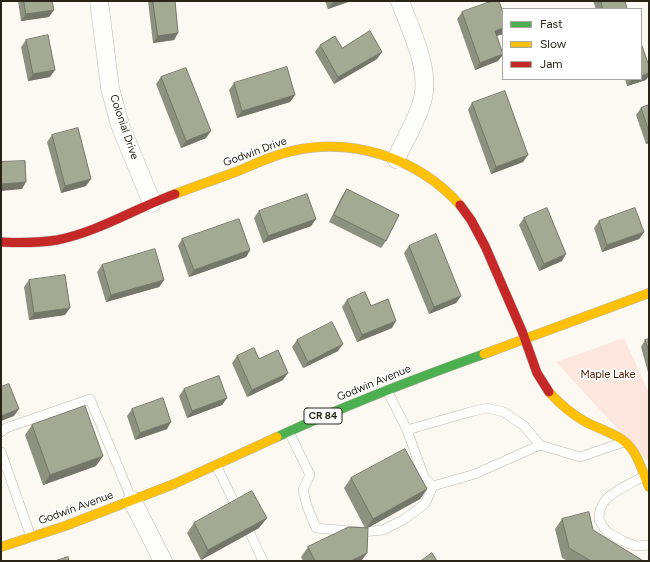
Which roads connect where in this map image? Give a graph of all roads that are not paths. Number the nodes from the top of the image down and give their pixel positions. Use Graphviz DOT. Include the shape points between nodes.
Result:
graph roads {
  1 [pos="99,1"];
  2 [pos="400,1"];
  3 [pos="396,159"];
  4 [pos="152,203"];
  5 [pos="1,242"];
  6 [pos="649,293"];
  7 [pos="525,338"];
  8 [pos="387,390"];
  9 [pos="407,430"];
  10 [pos="1,432"];
  11 [pos="289,432"];
  12 [pos="625,442"];
  13 [pos="540,445"];
  14 [pos="1,452"];
  15 [pos="216,465"];
  16 [pos="645,476"];
  17 [pos="433,486"];
  18 [pos="649,487"];
  19 [pos="132,500"];
  20 [pos="236,506"];
  21 [pos="250,533"];
  22 [pos="31,537"];
  23 [pos="649,545"];
  24 [pos="1,547"];
  25 [pos="163,561"];
  26 [pos="263,561"];
  1 -- 4 [label="street, Colonial Drive" via="110,88 120,124"];
  2 -- 3 [label="street" via="421,60 425,89 421,105"];
  3 -- 4 [label="street, Godwin Drive" via="374,151 345,146 319,146 296,150"];
  3 -- 7 [label="street, Godwin Drive" via="424,174 445,190 464,211 478,233"];
  4 -- 5 [label="street, Godwin Drive" via="63,238 41,242"];
  6 -- 7 [label="street, Godwin Avenue / CR 84"];
  7 -- 8 [label="street, Godwin Avenue / CR 84"];
  7 -- 12 [label="street, Godwin Drive" via="530,358 540,379 555,398 572,413 614,433"];
  8 -- 9 [label="lane"];
  8 -- 11 [label="street, Godwin Avenue / CR 84"];
  9 -- 13 [label="lane" via="487,408 504,412 524,426"];
  9 -- 17 [label="lane" via="424,477"];
  10 -- 19 [label="lane" via="6,428 90,399"];
  11 -- 15 [label="street, Godwin Avenue / CR 84"];
  11 -- 17 [label="lane" via="310,474 303,490 316,528 362,532 383,530 403,520 425,504"];
  12 -- 13 [label="lane" via="580,457"];
  12 -- 16 [label="street, Godwin Drive" via="638,458"];
  13 -- 17 [label="lane" via="475,474"];
  14 -- 22 [label="lane"];
  15 -- 19 [label="street, Godwin Avenue / CR 84"];
  15 -- 20 [label="lane"];
  16 -- 18 [label="street, Godwin Drive"];
  16 -- 23 [label="lane" via="604,501 599,520 606,531 623,541 636,546"];
  19 -- 22 [label="street, Godwin Avenue / CR 84"];
  19 -- 25 [label="street"];
  21 -- 26 [label="lane"];
  22 -- 24 [label="street, Godwin Avenue / CR 84"];
}
